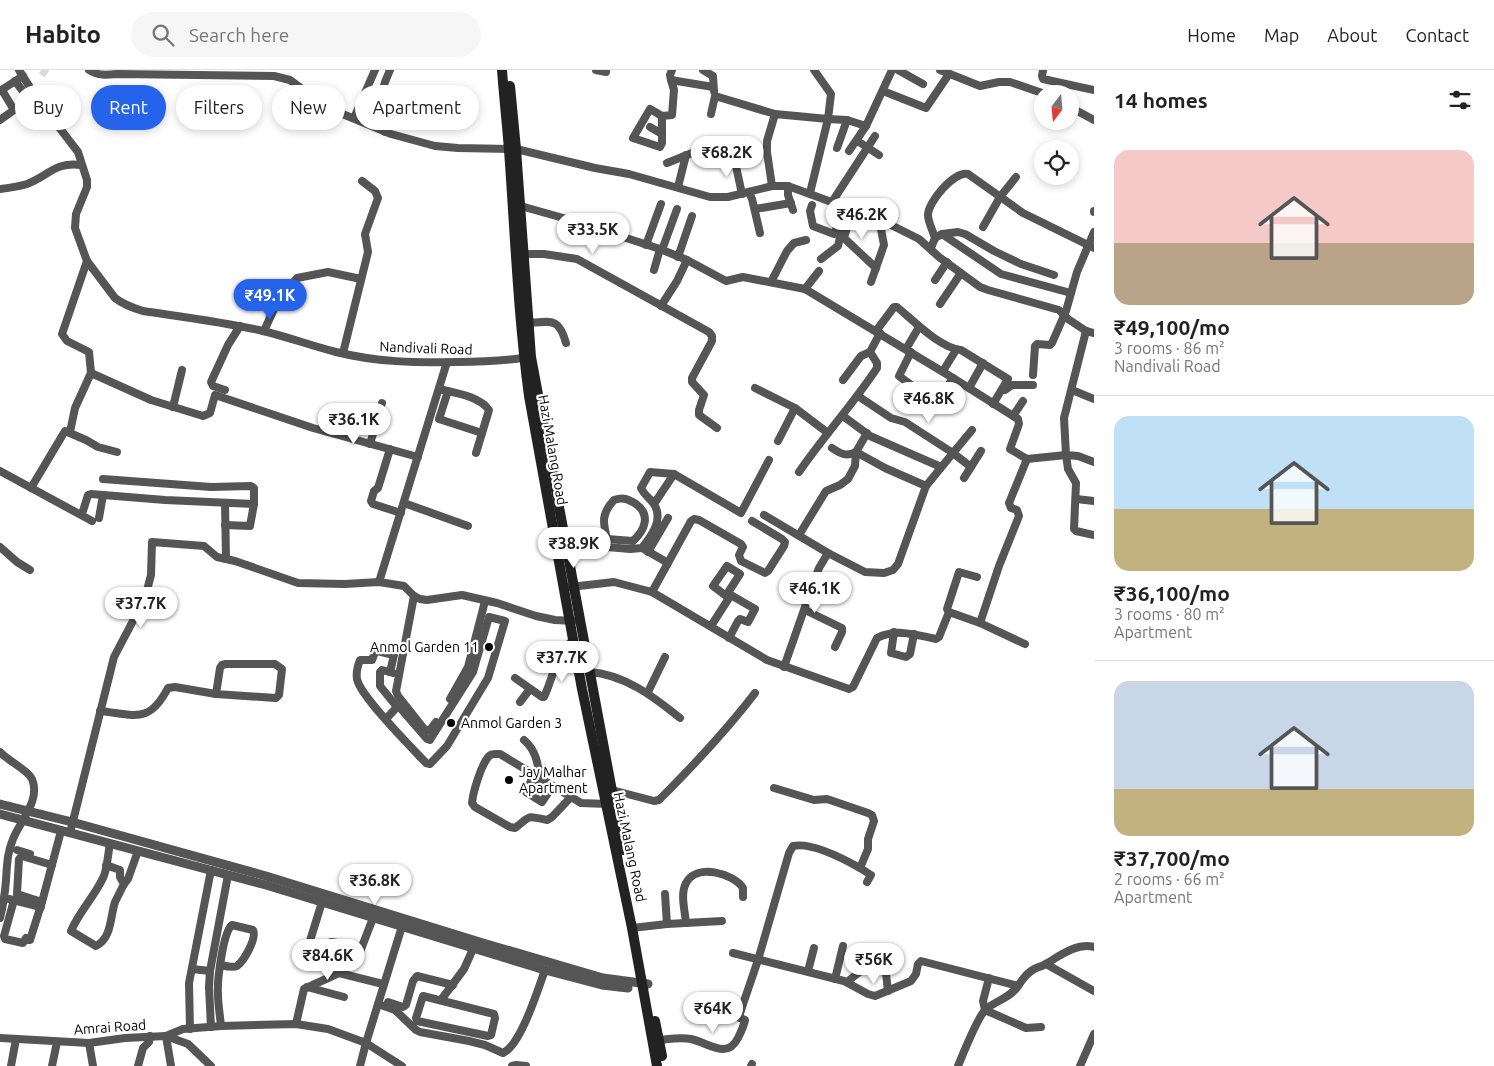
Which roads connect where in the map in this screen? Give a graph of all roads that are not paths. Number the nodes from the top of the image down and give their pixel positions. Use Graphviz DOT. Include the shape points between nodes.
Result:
graph roads {
  1 [pos="89,70"];
  2 [pos="375,70"];
  3 [pos="390,70"];
  4 [pos="502,70"];
  5 [pos="509,70"];
  6 [pos="596,70"];
  7 [pos="672,70"];
  8 [pos="703,70"];
  9 [pos="814,70"];
  10 [pos="892,70"];
  11 [pos="898,70"];
  12 [pos="940,70"];
  13 [pos="962,70"];
  14 [pos="1043,70"];
  15 [pos="137,72"];
  16 [pos="606,72"];
  17 [pos="21,73"];
  18 [pos="222,73"];
  19 [pos="949,74"];
  20 [pos="908,77"];
  21 [pos="959,78"];
  22 [pos="671,80"];
  23 [pos="15,81"];
  24 [pos="923,84"];
  25 [pos="18,85"];
  26 [pos="713,87"];
  27 [pos="1,90"];
  28 [pos="1034,90"];
  29 [pos="1094,90"];
  30 [pos="883,91"];
  31 [pos="715,96"];
  32 [pos="1079,112"];
  33 [pos="711,114"];
  34 [pos="775,114"];
  35 [pos="662,116"];
  36 [pos="354,118"];
  37 [pos="828,119"];
  38 [pos="0,120"];
  39 [pos="847,120"];
  40 [pos="1094,120"];
  41 [pos="650,126"];
  42 [pos="866,126"];
  43 [pos="385,132"];
  44 [pos="662,134"];
  45 [pos="876,136"];
  46 [pos="859,142"];
  47 [pos="513,148"];
  48 [pos="837,148"];
  49 [pos="868,148"];
  50 [pos="848,151"];
  51 [pos="702,153"];
  52 [pos="686,155"];
  53 [pos="879,155"];
  54 [pos="734,157"];
  55 [pos="667,163"];
  56 [pos="82,165"];
  57 [pos="1016,177"];
  58 [pos="362,181"];
  59 [pos="772,186"];
  60 [pos="788,186"];
  61 [pos="678,188"];
  62 [pos="0,189"];
  63 [pos="745,193"];
  64 [pos="810,193"];
  65 [pos="1000,197"];
  66 [pos="832,202"];
  67 [pos="661,204"];
  68 [pos="516,205"];
  69 [pos="812,205"];
  70 [pos="754,208"];
  71 [pos="677,209"];
  72 [pos="849,209"];
  73 [pos="692,216"];
  74 [pos="883,221"];
  75 [pos="983,227"];
  76 [pos="1094,232"];
  77 [pos="760,233"];
  78 [pos="939,236"];
  79 [pos="806,240"];
  80 [pos="646,245"];
  81 [pos="1091,247"];
  82 [pos="931,248"];
  83 [pos="661,250"];
  84 [pos="523,254"];
  85 [pos="678,256"];
  86 [pos="821,259"];
  87 [pos="687,260"];
  88 [pos="87,261"];
  89 [pos="947,262"];
  90 [pos="876,268"];
  91 [pos="654,270"];
  92 [pos="819,271"];
  93 [pos="960,273"];
  94 [pos="1054,275"];
  95 [pos="361,279"];
  96 [pos="935,280"];
  97 [pos="771,282"];
  98 [pos="871,282"];
  99 [pos="805,289"];
  100 [pos="1071,293"];
  101 [pos="940,304"];
  102 [pos="662,306"];
  103 [pos="1064,315"];
  104 [pos="529,323"];
  105 [pos="240,326"];
  106 [pos="919,327"];
  107 [pos="264,331"];
  108 [pos="878,332"];
  109 [pos="1090,332"];
  110 [pos="566,343"];
  111 [pos="956,350"];
  112 [pos="909,351"];
  113 [pos="870,352"];
  114 [pos="343,353"];
  115 [pos="528,357"];
  116 [pos="447,362"];
  117 [pos="983,363"];
  118 [pos="182,370"];
  119 [pos="943,371"];
  120 [pos="92,373"];
  121 [pos="1033,375"];
  122 [pos="953,378"];
  123 [pos="843,380"];
  124 [pos="169,384"];
  125 [pos="1033,385"];
  126 [pos="178,386"];
  127 [pos="755,388"];
  128 [pos="969,388"];
  129 [pos="439,389"];
  130 [pos="225,390"];
  131 [pos="1072,390"];
  132 [pos="448,391"];
  133 [pos="858,396"];
  134 [pos="1022,400"];
  135 [pos="1094,400"];
  136 [pos="382,403"];
  137 [pos="994,404"];
  138 [pos="173,407"];
  139 [pos="795,408"];
  140 [pos="843,416"];
  141 [pos="1013,416"];
  142 [pos="717,428"];
  143 [pos="972,430"];
  144 [pos="70,432"];
  145 [pos="482,433"];
  146 [pos="828,433"];
  147 [pos="867,433"];
  148 [pos="357,434"];
  149 [pos="371,441"];
  150 [pos="778,441"];
  151 [pos="832,448"];
  152 [pos="390,449"];
  153 [pos="981,451"];
  154 [pos="117,452"];
  155 [pos="856,452"];
  156 [pos="476,453"];
  157 [pos="953,454"];
  158 [pos="1066,455"];
  159 [pos="418,457"];
  160 [pos="1027,459"];
  161 [pos="769,460"];
  162 [pos="1094,462"];
  163 [pos="971,467"];
  164 [pos="941,468"];
  165 [pos="0,472"];
  166 [pos="799,472"];
  167 [pos="674,474"];
  168 [pos="964,478"];
  169 [pos="103,479"];
  170 [pos="166,484"];
  171 [pos="926,486"];
  172 [pos="211,487"];
  173 [pos="31,488"];
  174 [pos="103,495"];
  175 [pos="1076,499"];
  176 [pos="166,500"];
  177 [pos="1094,501"];
  178 [pos="404,502"];
  179 [pos="211,503"];
  180 [pos="225,503"];
  181 [pos="254,504"];
  182 [pos="654,504"];
  183 [pos="83,511"];
  184 [pos="401,513"];
  185 [pos="764,515"];
  186 [pos="668,518"];
  187 [pos="752,522"];
  188 [pos="225,525"];
  189 [pos="468,526"];
  190 [pos="1094,535"];
  191 [pos="799,536"];
  192 [pos="586,539"];
  193 [pos="607,539"];
  194 [pos="0,547"];
  195 [pos="563,548"];
  196 [pos="645,550"];
  197 [pos="828,553"];
  198 [pos="226,559"];
  199 [pos="668,563"];
  200 [pos="30,570"];
  201 [pos="977,576"];
  202 [pos="379,582"];
  203 [pos="570,588"];
  204 [pos="652,592"];
  205 [pos="414,596"];
  206 [pos="485,601"];
  207 [pos="805,610"];
  208 [pos="949,612"];
  209 [pos="575,621"];
  210 [pos="980,623"];
  211 [pos="711,626"];
  212 [pos="482,630"];
  213 [pos="894,632"];
  214 [pos="914,634"];
  215 [pos="730,638"];
  216 [pos="574,640"];
  217 [pos="1025,644"];
  218 [pos="835,647"];
  219 [pos="665,657"];
  220 [pos="784,667"];
  221 [pos="390,672"];
  222 [pos="589,672"];
  223 [pos="399,674"];
  224 [pos="515,678"];
  225 [pos="379,685"];
  226 [pos="530,689"];
  227 [pos="396,691"];
  228 [pos="648,692"];
  229 [pos="755,693"];
  230 [pos="216,694"];
  231 [pos="520,702"];
  232 [pos="401,709"];
  233 [pos="100,711"];
  234 [pos="409,714"];
  235 [pos="680,718"];
  236 [pos="386,719"];
  237 [pos="429,730"];
  238 [pos="430,740"];
  239 [pos="524,740"];
  240 [pos="0,752"];
  241 [pos="442,753"];
  242 [pos="535,778"];
  243 [pos="774,788"];
  244 [pos="608,791"];
  245 [pos="571,797"];
  246 [pos="0,804"];
  247 [pos="607,804"];
  248 [pos="0,814"];
  249 [pos="25,816"];
  250 [pos="72,822"];
  251 [pos="66,832"];
  252 [pos="110,844"];
  253 [pos="17,850"];
  254 [pos="138,851"];
  255 [pos="53,862"];
  256 [pos="106,865"];
  257 [pos="860,868"];
  258 [pos="211,870"];
  259 [pos="228,874"];
  260 [pos="867,882"];
  261 [pos="124,884"];
  262 [pos="208,885"];
  263 [pos="225,889"];
  264 [pos="664,894"];
  265 [pos="743,897"];
  266 [pos="4,898"];
  267 [pos="14,900"];
  268 [pos="322,902"];
  269 [pos="40,905"];
  270 [pos="0,918"];
  271 [pos="373,918"];
  272 [pos="722,921"];
  273 [pos="686,922"];
  274 [pos="403,923"];
  275 [pos="667,924"];
  276 [pos="635,928"];
  277 [pos="843,946"];
  278 [pos="1094,947"];
  279 [pos="814,948"];
  280 [pos="473,949"];
  281 [pos="732,952"];
  282 [pos="758,960"];
  283 [pos="1046,964"];
  284 [pos="221,965"];
  285 [pos="192,969"];
  286 [pos="545,970"];
  287 [pos="210,971"];
  288 [pos="808,971"];
  289 [pos="989,978"];
  290 [pos="835,979"];
  291 [pos="847,982"];
  292 [pos="383,984"];
  293 [pos="453,985"];
  294 [pos="1018,986"];
  295 [pos="306,987"];
  296 [pos="645,987"];
  297 [pos="888,991"];
  298 [pos="1094,991"];
  299 [pos="344,997"];
  300 [pos="441,1000"];
  301 [pos="388,1002"];
  302 [pos="378,1004"];
  303 [pos="707,1005"];
  304 [pos="985,1010"];
  305 [pos="739,1016"];
  306 [pos="296,1024"];
  307 [pos="221,1026"];
  308 [pos="211,1027"];
  309 [pos="1041,1027"];
  310 [pos="190,1029"];
  311 [pos="1094,1034"];
  312 [pos="150,1036"];
  313 [pos="166,1036"];
  314 [pos="0,1038"];
  315 [pos="16,1040"];
  316 [pos="659,1040"];
  317 [pos="57,1042"];
  318 [pos="89,1043"];
  319 [pos="366,1043"];
  320 [pos="11,1066"];
  321 [pos="52,1066"];
  322 [pos="93,1066"];
  323 [pos="138,1066"];
  324 [pos="170,1066"];
  325 [pos="211,1066"];
  326 [pos="360,1066"];
  327 [pos="401,1066"];
  328 [pos="512,1066"];
  329 [pos="526,1066"];
  330 [pos="657,1066"];
  331 [pos="664,1066"];
  332 [pos="958,1066"];
  333 [pos="1080,1066"];
  1 -- 15 [label="street" via="106,75"];
  2 -- 36 [label="street"];
  3 -- 43 [label="street" via="379,106 390,118"];
  4 -- 47 [label="main road, Hazi Malang Road"];
  5 -- 47 [label="main road, Hazi Malang Road"];
  6 -- 16 [label="street"];
  7 -- 22 [label="street"];
  8 -- 26 [label="street" via="713,76"];
  9 -- 37 [label="street" via="831,94"];
  10 -- 20 [label="street"];
  10 -- 30 [label="street"];
  11 -- 20 [label="street"];
  12 -- 19 [label="street"];
  13 -- 21 [label="street"];
  14 -- 29 [label="street" via="1044,79"];
  15 -- 18 [label="street"];
  17 -- 23 [label="street"];
  17 -- 56 [label="street, Nandivali Road" via="75,147"];
  18 -- 36 [label="street" via="290,80 328,108"];
  19 -- 21 [label="street"];
  19 -- 30 [label="street" via="926,108"];
  20 -- 24 [label="street"];
  21 -- 28 [label="street" via="980,86 1010,82"];
  22 -- 26 [label="street"];
  22 -- 35 [label="street" via="673,112 670,116"];
  23 -- 25 [label="street"];
  23 -- 27 [label="street"];
  26 -- 31 [label="street"];
  27 -- 38 [label="street" via="14,110"];
  30 -- 42 [label="street"];
  31 -- 33 [label="street"];
  31 -- 34 [label="street"];
  32 -- 40 [label="street"];
  34 -- 37 [label="street"];
  34 -- 59 [label="street" via="767,141"];
  35 -- 44 [label="street"];
  35 -- 44 [label="street" via="650,109 632,137 659,147"];
  36 -- 43 [label="street"];
  37 -- 39 [label="street"];
  37 -- 64 [label="street"];
  39 -- 42 [label="street"];
  39 -- 48 [label="street"];
  41 -- 44 [label="street"];
  42 -- 50 [label="street"];
  43 -- 47 [label="street" via="446,148"];
  45 -- 49 [label="street"];
  46 -- 49 [label="street"];
  47 -- 61 [label="street"];
  47 -- 68 [label="main road, Hazi Malang Road"];
  49 -- 53 [label="street"];
  49 -- 66 [label="street"];
  51 -- 52 [label="street"];
  52 -- 55 [label="street"];
  52 -- 61 [label="street"];
  54 -- 63 [label="street"];
  56 -- 62 [label="street" via="55,167 28,184"];
  56 -- 88 [label="street, Nandivali Road" via="87,187 74,228"];
  57 -- 65 [label="street"];
  58 -- 95 [label="street" via="375,191 378,198 365,234 368,252"];
  59 -- 60 [label="street"];
  59 -- 63 [label="street"];
  60 -- 64 [label="street"];
  60 -- 70 [label="street" via="792,206"];
  61 -- 63 [label="street" via="710,197"];
  63 -- 70 [label="street"];
  64 -- 66 [label="street"];
  65 -- 75 [label="street"];
  65 -- 78 [label="street" via="968,174 956,176 938,193 929,208 928,220"];
  65 -- 81 [label="street" via="1037,222"];
  66 -- 72 [label="street"];
  67 -- 80 [label="street"];
  68 -- 80 [label="street"];
  68 -- 84 [label="main road, Hazi Malang Road"];
  68 -- 115 [label="main road, Hazi Malang Road"];
  69 -- 72 [label="street" via="813,226 834,234"];
  70 -- 77 [label="street"];
  71 -- 83 [label="street"];
  72 -- 74 [label="street"];
  72 -- 86 [label="street" via="839,237 840,244"];
  72 -- 90 [label="street" via="844,238"];
  73 -- 85 [label="street"];
  74 -- 82 [label="street"];
  74 -- 90 [label="street" via="884,245"];
  76 -- 81 [label="street"];
  78 -- 82 [label="street"];
  78 -- 94 [label="street" via="958,232 965,234 1021,264"];
  78 -- 100 [label="street" via="1001,274"];
  79 -- 97 [label="street" via="794,243 786,251"];
  80 -- 83 [label="street"];
  81 -- 100 [label="street" via="1077,272"];
  82 -- 89 [label="street"];
  83 -- 85 [label="street"];
  83 -- 91 [label="street"];
  84 -- 102 [label="street" via="577,259"];
  84 -- 104 [label="main road, Hazi Malang Road"];
  85 -- 87 [label="street"];
  87 -- 97 [label="street" via="726,281 740,277"];
  87 -- 102 [label="street"];
  88 -- 105 [label="street, Nandivali Road" via="115,298 132,308"];
  88 -- 120 [label="street" via="62,334 67,341 89,352"];
  89 -- 93 [label="street"];
  89 -- 96 [label="street"];
  90 -- 98 [label="street"];
  92 -- 99 [label="street"];
  93 -- 101 [label="street"];
  93 -- 103 [label="street" via="988,290 1059,310"];
  95 -- 107 [label="street" via="328,272 298,278 278,300"];
  95 -- 114 [label="street"];
  97 -- 99 [label="street"];
  99 -- 108 [label="street"];
  100 -- 103 [label="street"];
  102 -- 142 [label="street" via="712,336 692,382 704,395 699,415"];
  103 -- 109 [label="street"];
  103 -- 121 [label="street" via="1051,344 1035,346"];
  104 -- 110 [label="street" via="556,323"];
  104 -- 115 [label="main road, Hazi Malang Road"];
  105 -- 107 [label="street, Nandivali Road"];
  105 -- 130 [label="street" via="211,382"];
  106 -- 108 [label="street" via="896,306"];
  106 -- 111 [label="street"];
  106 -- 112 [label="street"];
  107 -- 114 [label="street, Nandivali Road"];
  108 -- 112 [label="street"];
  108 -- 113 [label="street"];
  109 -- 131 [label="street"];
  111 -- 117 [label="street"];
  111 -- 119 [label="street"];
  112 -- 119 [label="street"];
  112 -- 122 [label="street" via="899,376 934,402 938,401"];
  113 -- 123 [label="street" via="861,356"];
  113 -- 133 [label="street" via="877,368"];
  114 -- 116 [label="street, Nandivali Road" via="390,361"];
  115 -- 116 [label="street, Nandivali Road" via="490,362"];
  115 -- 195 [label="main road, Hazi Malang Road"];
  116 -- 129 [label="street"];
  117 -- 128 [label="street"];
  117 -- 137 [label="street" via="1009,380"];
  118 -- 126 [label="street"];
  119 -- 122 [label="street"];
  120 -- 138 [label="street"];
  120 -- 144 [label="street" via="75,408"];
  122 -- 128 [label="street"];
  124 -- 126 [label="street"];
  125 -- 137 [label="street" via="1009,385"];
  126 -- 138 [label="street"];
  127 -- 139 [label="street"];
  128 -- 137 [label="street"];
  129 -- 132 [label="street"];
  129 -- 159 [label="street"];
  131 -- 135 [label="street"];
  131 -- 158 [label="street" via="1064,418"];
  132 -- 145 [label="street" via="487,407 489,414"];
  132 -- 145 [label="street" via="439,419"];
  133 -- 140 [label="street"];
  133 -- 157 [label="street"];
  134 -- 141 [label="street"];
  136 -- 149 [label="street"];
  137 -- 141 [label="street"];
  138 -- 149 [label="street" via="207,416 215,395 314,428"];
  139 -- 146 [label="street"];
  139 -- 150 [label="street"];
  140 -- 146 [label="street"];
  140 -- 147 [label="street"];
  141 -- 160 [label="street" via="1020,424 1010,449"];
  143 -- 157 [label="street"];
  144 -- 154 [label="street" via="98,447"];
  144 -- 173 [label="street" via="64,433"];
  145 -- 156 [label="street"];
  146 -- 166 [label="street"];
  147 -- 155 [label="street"];
  147 -- 164 [label="street"];
  148 -- 149 [label="street"];
  149 -- 152 [label="street"];
  151 -- 155 [label="street" via="841,454"];
  152 -- 159 [label="street"];
  152 -- 184 [label="street" via="378,488 370,501"];
  153 -- 163 [label="street"];
  155 -- 171 [label="street"];
  155 -- 191 [label="street" via="855,466 848,479 826,491"];
  157 -- 163 [label="street"];
  157 -- 164 [label="street"];
  158 -- 160 [label="street"];
  158 -- 162 [label="street"];
  158 -- 175 [label="street" via="1068,469 1076,483"];
  159 -- 178 [label="street"];
  160 -- 210 [label="street" via="1009,504 1019,516"];
  161 -- 167 [label="street" via="741,513"];
  163 -- 168 [label="street"];
  164 -- 171 [label="street"];
  165 -- 173 [label="street"];
  167 -- 182 [label="street"];
  167 -- 182 [label="street" via="648,473 642,490"];
  169 -- 170 [label="street"];
  170 -- 172 [label="street"];
  170 -- 176 [label="street"];
  171 -- 197 [label="street" via="898,564 892,570 865,572"];
  172 -- 179 [label="street"];
  172 -- 181 [label="street" via="252,486"];
  173 -- 174 [label="street" via="96,519"];
  174 -- 176 [label="street"];
  174 -- 183 [label="street" via="88,495"];
  175 -- 177 [label="street"];
  175 -- 190 [label="street" via="1074,529"];
  176 -- 179 [label="street"];
  178 -- 184 [label="street"];
  178 -- 189 [label="street"];
  179 -- 180 [label="street"];
  180 -- 181 [label="street"];
  180 -- 188 [label="street"];
  181 -- 188 [label="street" via="250,526"];
  182 -- 196 [label="street" via="658,523"];
  184 -- 202 [label="street"];
  185 -- 191 [label="street"];
  186 -- 196 [label="street"];
  187 -- 199 [label="street" via="785,542 765,573 741,561 741,544 694,519"];
  188 -- 198 [label="street"];
  191 -- 197 [label="street"];
  192 -- 195 [label="street"];
  193 -- 193 [label="street" via="633,541 646,520 643,510 629,500 614,500 605,513"];
  193 -- 195 [label="street"];
  194 -- 200 [label="street"];
  195 -- 196 [label="street" via="583,551 607,547"];
  195 -- 203 [label="main road, Hazi Malang Road"];
  196 -- 199 [label="street"];
  197 -- 207 [label="street" via="819,568"];
  198 -- 202 [label="street" via="298,583"];
  198 -- 233 [label="street" via="217,557 204,546 152,542 151,575 144,598 114,657"];
  199 -- 204 [label="street"];
  201 -- 208 [label="street" via="959,572 947,608"];
  202 -- 205 [label="street" via="404,586"];
  203 -- 204 [label="street" via="614,582"];
  203 -- 209 [label="main road, Hazi Malang Road"];
  204 -- 211 [label="street"];
  205 -- 206 [label="street" via="427,600 462,595"];
  205 -- 223 [label="street"];
  206 -- 209 [label="street" via="536,616"];
  206 -- 212 [label="street"];
  207 -- 218 [label="street" via="842,628"];
  207 -- 220 [label="street"];
  208 -- 210 [label="street"];
  208 -- 214 [label="street" via="938,638"];
  209 -- 216 [label="main road, Hazi Malang Road"];
  209 -- 222 [label="main road, Hazi Malang Road"];
  210 -- 217 [label="street"];
  211 -- 215 [label="street"];
  211 -- 215 [label="street" via="729,596 755,609 748,622 738,621"];
  212 -- 237 [label="street" via="472,665 442,717"];
  212 -- 241 [label="street" via="490,616 505,621 488,678"];
  213 -- 214 [label="street"];
  213 -- 214 [label="street" via="891,652 906,657 910,654"];
  213 -- 220 [label="street" via="874,642 852,689"];
  215 -- 220 [label="street"];
  216 -- 226 [label="street" via="568,643 560,657 544,697"];
  216 -- 244 [label="main road, Hazi Malang Road"];
  219 -- 228 [label="street"];
  221 -- 223 [label="street"];
  221 -- 225 [label="street" via="381,670"];
  221 -- 236 [label="street" via="394,655 377,651 372,660 360,660 357,677 361,688"];
  222 -- 228 [label="street" via="604,673"];
  222 -- 244 [label="main road, Hazi Malang Road"];
  223 -- 227 [label="street"];
  224 -- 226 [label="street"];
  225 -- 227 [label="street"];
  225 -- 236 [label="street" via="397,707"];
  226 -- 231 [label="street"];
  227 -- 234 [label="street"];
  228 -- 235 [label="street"];
  229 -- 244 [label="street" via="706,752 659,800"];
  230 -- 230 [label="street" via="222,665 276,664 282,669 276,698"];
  230 -- 233 [label="street" via="174,687 168,688 151,712 140,715"];
  232 -- 234 [label="street"];
  233 -- 250 [label="street"];
  234 -- 237 [label="street"];
  236 -- 241 [label="street" via="427,764"];
  237 -- 238 [label="street"];
  237 -- 238 [label="street"];
  238 -- 241 [label="street"];
  239 -- 242 [label="street" via="534,753"];
  240 -- 249 [label="street" via="31,776 35,785"];
  242 -- 245 [label="street"];
  242 -- 245 [label="street" via="500,754 492,754 482,770 473,805 515,828 526,818 534,816 547,820"];
  243 -- 257 [label="street" via="814,800 827,799 872,815 874,821 868,848"];
  244 -- 247 [label="main road, Hazi Malang Road"];
  244 -- 276 [label="main road, Hazi Malang Road"];
  245 -- 247 [label="street" via="581,803"];
  246 -- 249 [label="street"];
  247 -- 276 [label="main road, Hazi Malang Road"];
  248 -- 249 [label="street"];
  249 -- 250 [label="street"];
  249 -- 251 [label="street"];
  249 -- 266 [label="street" via="7,855"];
  250 -- 251 [label="street"];
  250 -- 274 [label="street" via="266,876"];
  251 -- 252 [label="street"];
  251 -- 255 [label="street"];
  252 -- 254 [label="street"];
  252 -- 256 [label="street"];
  253 -- 255 [label="street"];
  254 -- 258 [label="street"];
  254 -- 261 [label="street"];
  255 -- 269 [label="street"];
  255 -- 269 [label="street" via="22,856 19,859 17,894"];
  256 -- 261 [label="street" via="120,870"];
  256 -- 261 [label="street" via="104,877 86,903 72,933 99,945 109,930 115,902"];
  257 -- 260 [label="street" via="871,875"];
  257 -- 282 [label="street" via="810,847 793,846"];
  258 -- 259 [label="street"];
  258 -- 262 [label="street"];
  259 -- 263 [label="street"];
  259 -- 268 [label="street"];
  262 -- 263 [label="street"];
  262 -- 285 [label="street"];
  263 -- 287 [label="street"];
  264 -- 275 [label="street"];
  265 -- 273 [label="street" via="743,888 733,878 710,873 695,874 684,888"];
  266 -- 267 [label="street"];
  266 -- 270 [label="street"];
  267 -- 269 [label="street"];
  267 -- 269 [label="street" via="4,936 23,943 30,940"];
  268 -- 271 [label="street"];
  268 -- 271 [label="street" via="306,961 323,966 328,950 358,957"];
  271 -- 274 [label="street"];
  272 -- 273 [label="street"];
  273 -- 275 [label="street"];
  274 -- 280 [label="street"];
  274 -- 292 [label="street"];
  274 -- 296 [label="street"];
  275 -- 276 [label="street"];
  276 -- 296 [label="main road, Hazi Malang Road"];
  277 -- 290 [label="street"];
  278 -- 283 [label="street" via="1076,948"];
  279 -- 288 [label="street"];
  280 -- 286 [label="street"];
  280 -- 293 [label="street"];
  281 -- 282 [label="street"];
  282 -- 288 [label="street"];
  282 -- 305 [label="street"];
  283 -- 294 [label="street" via="1031,970"];
  283 -- 298 [label="street"];
  284 -- 284 [label="street" via="230,926 253,930 252,943 238,965"];
  284 -- 307 [label="street" via="218,992"];
  285 -- 287 [label="street"];
  285 -- 310 [label="street"];
  286 -- 296 [label="street" via="602,984"];
  286 -- 302 [label="street" via="526,1022 514,1043 503,1054 469,1040 420,1032 395,1010"];
  287 -- 308 [label="street"];
  288 -- 290 [label="street"];
  289 -- 294 [label="street"];
  289 -- 297 [label="street" via="921,961 911,981"];
  289 -- 304 [label="street" via="983,1001"];
  290 -- 291 [label="street"];
  291 -- 297 [label="street" via="871,996"];
  291 -- 297 [label="street" via="868,966 872,954 884,965"];
  292 -- 295 [label="street" via="340,973"];
  292 -- 302 [label="street"];
  293 -- 300 [label="street"];
  293 -- 301 [label="street" via="418,976 406,1005"];
  294 -- 304 [label="street" via="1009,997"];
  295 -- 299 [label="street"];
  295 -- 306 [label="street"];
  296 -- 316 [label="main road, Hazi Malang Road"];
  296 -- 330 [label="main road, Hazi Malang Road"];
  300 -- 300 [label="street" via="423,996 416,1020 491,1035 494,1014"];
  302 -- 319 [label="street"];
  303 -- 305 [label="street"];
  304 -- 309 [label="street" via="1026,1028"];
  304 -- 332 [label="street"];
  305 -- 316 [label="street" via="745,1022 735,1044 726,1050 689,1039"];
  306 -- 307 [label="street"];
  306 -- 319 [label="street" via="328,1030"];
  307 -- 308 [label="street"];
  308 -- 310 [label="street"];
  310 -- 313 [label="street"];
  311 -- 333 [label="street"];
  312 -- 313 [label="street, Amrai Road"];
  312 -- 318 [label="street, Amrai Road"];
  312 -- 323 [label="street"];
  313 -- 324 [label="street"];
  313 -- 325 [label="street, Amrai Road" via="188,1044"];
  314 -- 315 [label="street, Amrai Road"];
  315 -- 317 [label="street, Amrai Road"];
  315 -- 320 [label="street"];
  316 -- 331 [label="main road, Hazi Malang Road"];
  317 -- 318 [label="street, Amrai Road"];
  317 -- 321 [label="street"];
  318 -- 322 [label="street"];
  319 -- 326 [label="street"];
  319 -- 327 [label="street"];
  328 -- 329 [label="street"];
}
